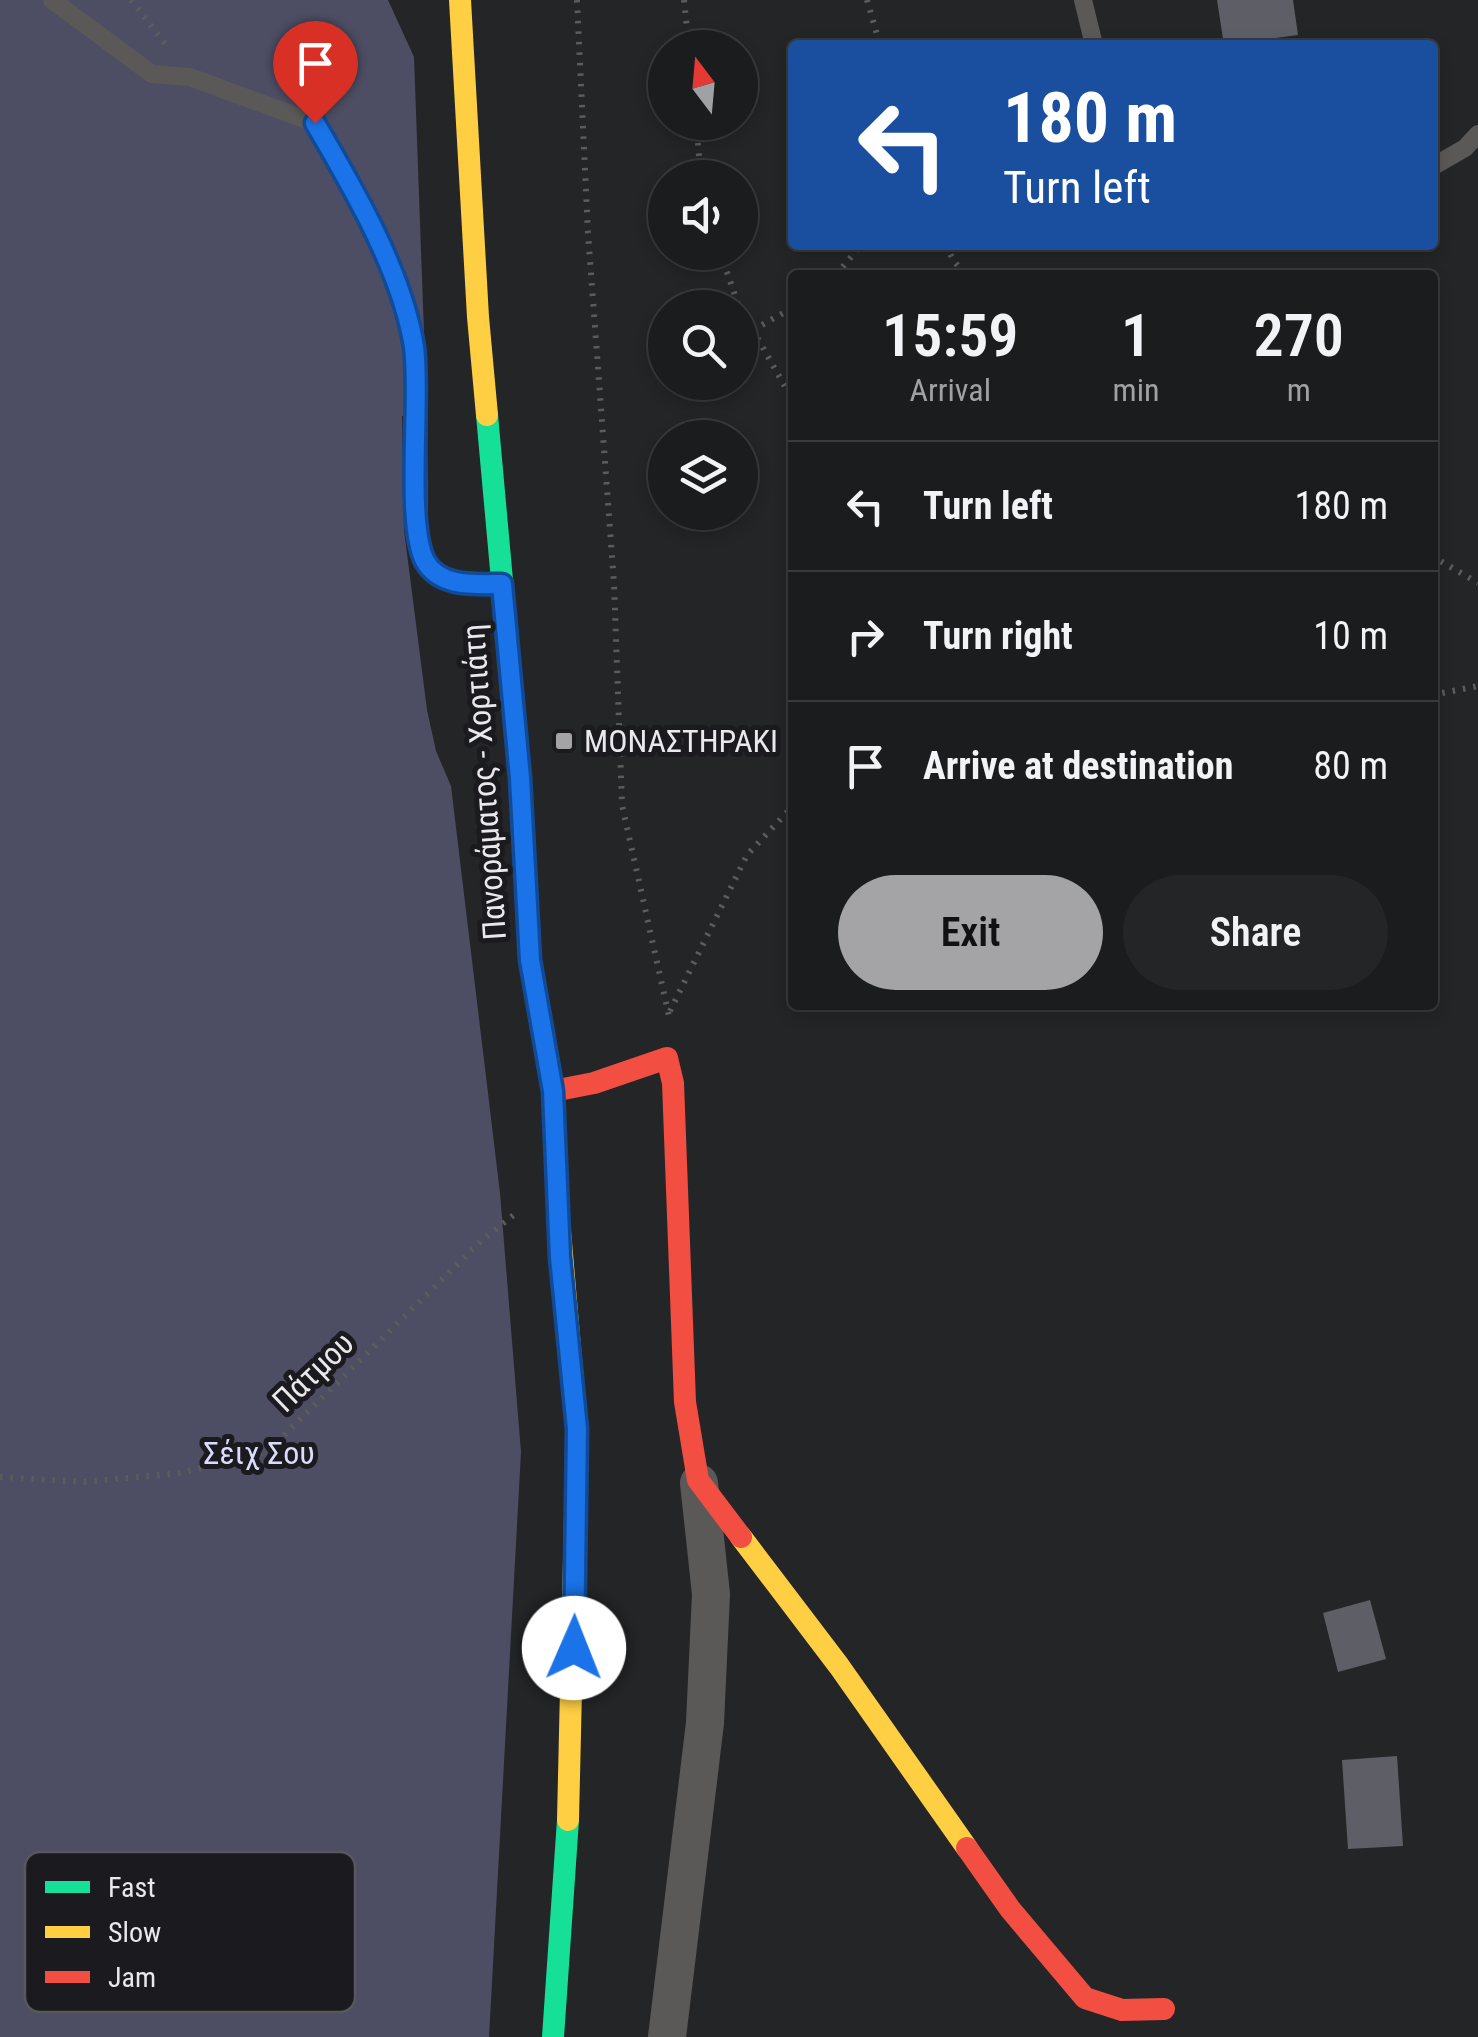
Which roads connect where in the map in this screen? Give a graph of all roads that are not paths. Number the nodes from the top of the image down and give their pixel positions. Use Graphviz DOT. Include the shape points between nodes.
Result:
graph roads {
  1 [pos="52,0"];
  2 [pos="460,0"];
  3 [pos="1083,0"];
  4 [pos="1093,40"];
  5 [pos="1478,134"];
  6 [pos="1438,163"];
  7 [pos="502,584"];
  8 [pos="553,1091"];
  9 [pos="698,1480"];
  10 [pos="1164,2009"];
  11 [pos="553,2037"];
  12 [pos="666,2037"];
  1 -- 7 [label="lane" via="152,74 190,77 315,123 360,199 407,315 418,393 418,529 426,564 460,584"];
  2 -- 7 [label="main road, Πανοράματος - Χορτιάτη"];
  3 -- 4 [label="lane"];
  5 -- 6 [label="lane"];
  7 -- 8 [label="main road, Πανοράματος - Χορτιάτη" via="530,960"];
  8 -- 9 [label="main road" via="668,1058 684,1402"];
  8 -- 11 [label="main road, Πανοράματος - Χορτιάτη" via="577,1429 567,1842"];
  9 -- 10 [label="main road" via="1010,1909 1085,1998 1122,2010"];
  9 -- 12 [label="street" via="711,1594 706,1723"];
}
